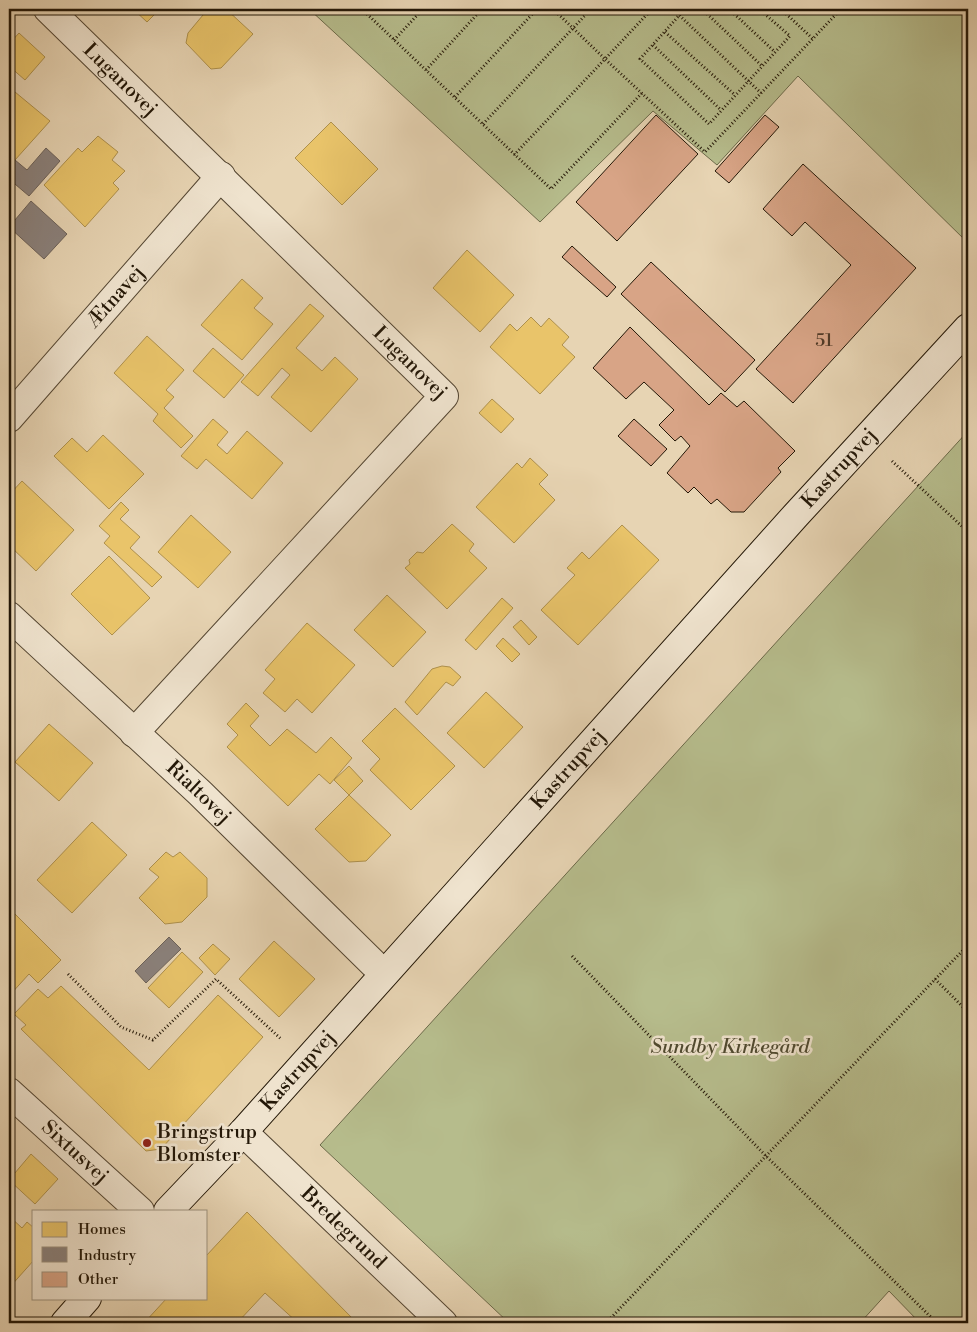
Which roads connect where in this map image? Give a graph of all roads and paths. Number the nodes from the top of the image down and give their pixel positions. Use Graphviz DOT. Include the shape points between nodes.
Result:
graph roads {
  1 [pos="48,9"];
  2 [pos="372,9"];
  3 [pos="423,9"];
  4 [pos="482,9"];
  5 [pos="536,9"];
  6 [pos="553,9"];
  7 [pos="591,9"];
  8 [pos="652,9"];
  9 [pos="667,9"];
  10 [pos="685,9"];
  11 [pos="702,9"];
  12 [pos="729,9"];
  13 [pos="759,9"];
  14 [pos="781,9"];
  15 [pos="841,9"];
  16 [pos="680,15"];
  17 [pos="573,28"];
  18 [pos="665,31"];
  19 [pos="813,39"];
  20 [pos="394,40"];
  21 [pos="653,45"];
  22 [pos="775,52"];
  23 [pos="605,59"];
  24 [pos="762,66"];
  25 [pos="426,70"];
  26 [pos="749,80"];
  27 [pos="642,92"];
  28 [pos="761,93"];
  29 [pos="735,95"];
  30 [pos="455,97"];
  31 [pos="721,110"];
  32 [pos="483,124"];
  33 [pos="514,154"];
  34 [pos="220,176"];
  35 [pos="968,328"];
  36 [pos="9,418"];
  37 [pos="867,438"];
  38 [pos="968,532"];
  39 [pos="9,616"];
  40 [pos="134,733"];
  41 [pos="968,945"];
  42 [pos="572,956"];
  43 [pos="68,974"];
  44 [pos="384,974"];
  45 [pos="935,979"];
  46 [pos="968,1012"];
  47 [pos="306,1061"];
  48 [pos="9,1092"];
  49 [pos="243,1132"];
  50 [pos="767,1156"];
  51 [pos="139,1210"];
  52 [pos="169,1210"];
  53 [pos="86,1300"];
  54 [pos="64,1323"];
  55 [pos="443,1323"];
  56 [pos="606,1323"];
  57 [pos="937,1323"];
  1 -- 34 [label="street, Luganovej"];
  2 -- 20 [label="path" via="367,14"];
  3 -- 20 [label="path"];
  4 -- 25 [label="path"];
  5 -- 30 [label="path"];
  6 -- 17 [label="path"];
  7 -- 17 [label="path"];
  8 -- 23 [label="path"];
  9 -- 16 [label="path"];
  10 -- 16 [label="path"];
  11 -- 24 [label="path"];
  12 -- 22 [label="path"];
  13 -- 22 [label="path" via="790,36"];
  14 -- 19 [label="path"];
  15 -- 19 [label="path"];
  16 -- 18 [label="path"];
  16 -- 26 [label="path"];
  17 -- 23 [label="path"];
  17 -- 32 [label="path"];
  18 -- 21 [label="path"];
  18 -- 29 [label="path"];
  19 -- 28 [label="path"];
  20 -- 25 [label="path"];
  21 -- 31 [label="path"];
  21 -- 31 [label="path" via="640,59 709,124"];
  22 -- 24 [label="path"];
  23 -- 27 [label="path"];
  23 -- 33 [label="path"];
  24 -- 26 [label="path"];
  25 -- 30 [label="path"];
  26 -- 28 [label="path"];
  26 -- 29 [label="path"];
  27 -- 28 [label="path" via="705,152"];
  27 -- 33 [label="path" via="551,189"];
  29 -- 31 [label="path"];
  30 -- 32 [label="path"];
  32 -- 33 [label="path"];
  34 -- 36 [label="street, Ætnavej"];
  34 -- 40 [label="street, Luganovej" via="444,396"];
  35 -- 37 [label="street, Kastrupvej"];
  37 -- 38 [label="path"];
  37 -- 44 [label="street, Kastrupvej"];
  39 -- 40 [label="street, Rialtovej"];
  40 -- 44 [label="street, Rialtovej" via="200,793"];
  41 -- 45 [label="path"];
  42 -- 50 [label="path"];
  43 -- 47 [label="path" via="121,1027 153,1040 216,979"];
  44 -- 47 [label="street, Kastrupvej"];
  45 -- 46 [label="path"];
  45 -- 50 [label="path"];
  47 -- 49 [label="street, Kastrupvej"];
  48 -- 51 [label="street, Sixtusvej"];
  49 -- 52 [label="street, Kastrupvej"];
  49 -- 55 [label="street, Bredegrund"];
  50 -- 56 [label="path"];
  50 -- 57 [label="path"];
  53 -- 54 [label="street"];
}
